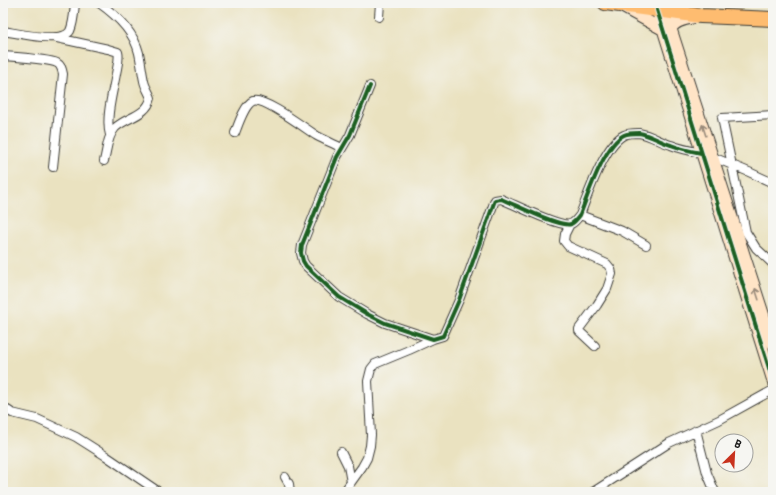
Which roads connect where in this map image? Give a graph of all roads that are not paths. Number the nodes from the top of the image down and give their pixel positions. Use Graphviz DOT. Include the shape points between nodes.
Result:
graph roads {
  1 [pos="75,3"];
  2 [pos="99,3"];
  3 [pos="380,3"];
  4 [pos="611,4"];
  5 [pos="653,8"];
  6 [pos="685,8"];
  7 [pos="701,16"];
  8 [pos="379,17"];
  9 [pos="773,19"];
  10 [pos="666,29"];
  11 [pos="3,32"];
  12 [pos="57,38"];
  13 [pos="3,56"];
  14 [pos="370,86"];
  15 [pos="773,115"];
  16 [pos="235,133"];
  17 [pos="110,135"];
  18 [pos="342,148"];
  19 [pos="701,154"];
  20 [pos="713,157"];
  21 [pos="104,161"];
  22 [pos="733,165"];
  23 [pos="53,167"];
  24 [pos="773,183"];
  25 [pos="580,215"];
  26 [pos="570,224"];
  27 [pos="646,245"];
  28 [pos="773,264"];
  29 [pos="433,339"];
  30 [pos="773,344"];
  31 [pos="595,346"];
  32 [pos="773,381"];
  33 [pos="773,390"];
  34 [pos="3,407"];
  35 [pos="696,430"];
  36 [pos="341,452"];
  37 [pos="285,477"];
  38 [pos="351,482"];
  39 [pos="159,492"];
  40 [pos="290,492"];
  41 [pos="344,492"];
  42 [pos="593,492"];
  43 [pos="715,492"];
  1 -- 12 [label="street" via="74,19 69,32"];
  2 -- 17 [label="street" via="118,19 135,42 144,83 151,98 147,108 118,125"];
  3 -- 8 [label="street"];
  4 -- 5 [label="highway"];
  4 -- 10 [label="street"];
  5 -- 6 [label="highway"];
  5 -- 10 [label="street"];
  6 -- 7 [label="highway"];
  7 -- 9 [label="highway"];
  7 -- 10 [label="street" via="681,21"];
  10 -- 19 [label="street"];
  20 -- 10 [label="street, one-way"];
  11 -- 12 [label="street"];
  12 -- 17 [label="street" via="118,52 109,116"];
  13 -- 23 [label="street" via="48,61 61,67 63,74"];
  14 -- 18 [label="street"];
  15 -- 22 [label="street" via="722,118"];
  16 -- 18 [label="street" via="245,109 254,100"];
  17 -- 21 [label="street"];
  18 -- 29 [label="street" via="304,239 302,261 339,297 367,314 385,323"];
  19 -- 25 [label="street" via="639,133 624,135 600,165"];
  19 -- 32 [label="street"];
  20 -- 22 [label="street"];
  30 -- 20 [label="street, one-way"];
  22 -- 24 [label="street"];
  22 -- 28 [label="street" via="746,232 756,248"];
  25 -- 26 [label="street"];
  25 -- 27 [label="street" via="622,231"];
  26 -- 29 [label="street" via="542,217 501,199 495,200 447,329 443,336"];
  26 -- 31 [label="street" via="564,241 568,246 607,264 611,269 607,289 578,329"];
  29 -- 38 [label="street" via="375,364 371,369 368,381 370,446 367,458"];
  33 -- 35 [label="street"];
  34 -- 39 [label="street" via="12,413 37,419 76,438"];
  35 -- 42 [label="street" via="668,443"];
  35 -- 43 [label="street" via="706,473"];
  36 -- 38 [label="street" via="348,466"];
  37 -- 40 [label="street"];
  38 -- 41 [label="street"];
}
